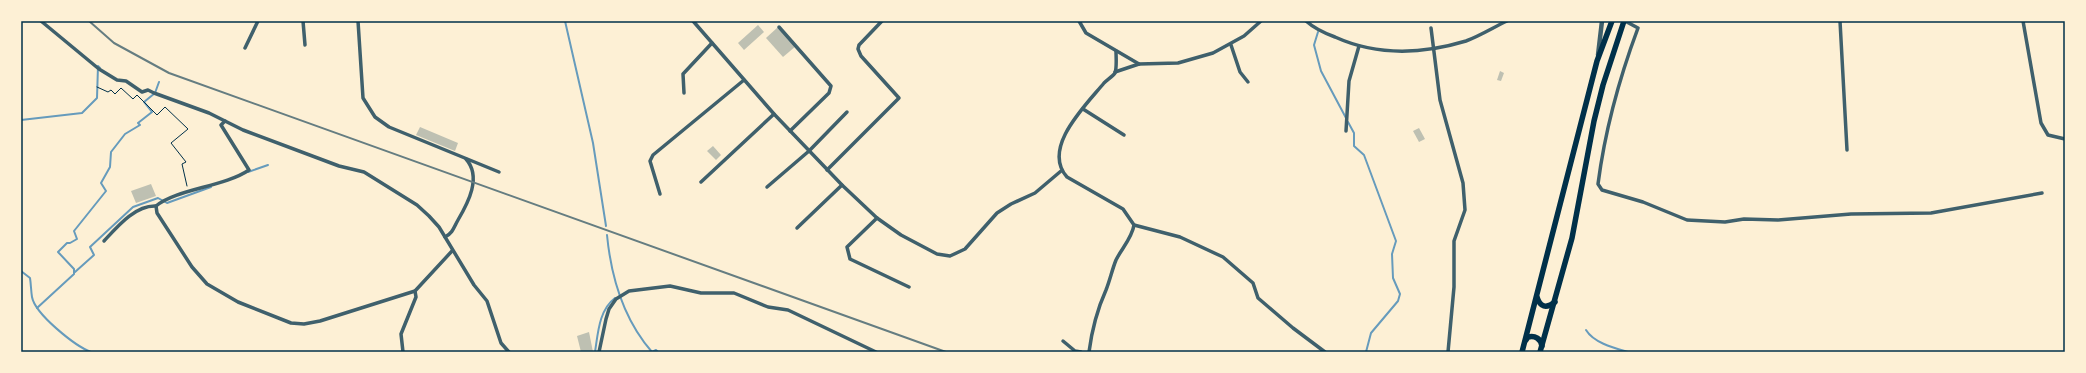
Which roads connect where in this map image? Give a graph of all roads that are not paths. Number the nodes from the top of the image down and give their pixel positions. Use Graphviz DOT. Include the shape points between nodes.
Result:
graph roads {
  1 [pos="41,21"];
  2 [pos="258,21"];
  3 [pos="303,21"];
  4 [pos="358,21"];
  5 [pos="693,21"];
  6 [pos="882,21"];
  7 [pos="1079,21"];
  8 [pos="1261,21"];
  9 [pos="1306,21"];
  10 [pos="1507,21"];
  11 [pos="1602,21"];
  12 [pos="1612,21"];
  13 [pos="1625,21"];
  14 [pos="1840,21"];
  15 [pos="2024,21"];
  16 [pos="779,27"];
  17 [pos="1431,28"];
  18 [pos="712,43"];
  19 [pos="305,45"];
  20 [pos="1231,45"];
  21 [pos="1359,46"];
  22 [pos="245,48"];
  23 [pos="1435,49"];
  24 [pos="1116,51"];
  25 [pos="1597,60"];
  26 [pos="1139,64"];
  27 [pos="1115,72"];
  28 [pos="744,80"];
  29 [pos="1248,82"];
  30 [pos="684,93"];
  31 [pos="1083,109"];
  32 [pos="847,112"];
  33 [pos="774,114"];
  34 [pos="225,120"];
  35 [pos="790,131"];
  36 [pos="1346,131"];
  37 [pos="1124,135"];
  38 [pos="2065,139"];
  39 [pos="1848,150"];
  40 [pos="809,151"];
  41 [pos="466,158"];
  42 [pos="827,170"];
  43 [pos="1061,171"];
  44 [pos="498,172"];
  45 [pos="701,182"];
  46 [pos="842,185"];
  47 [pos="767,187"];
  48 [pos="2042,193"];
  49 [pos="660,194"];
  50 [pos="156,206"];
  51 [pos="878,218"];
  52 [pos="1134,225"];
  53 [pos="797,228"];
  54 [pos="445,237"];
  55 [pos="104,241"];
  56 [pos="452,251"];
  57 [pos="909,287"];
  58 [pos="415,291"];
  59 [pos="1537,297"];
  60 [pos="1555,302"];
  61 [pos="1063,341"];
  62 [pos="1525,341"];
  63 [pos="1541,350"];
  64 [pos="403,352"];
  65 [pos="509,352"];
  66 [pos="598,352"];
  67 [pos="876,352"];
  68 [pos="1081,352"];
  69 [pos="1089,352"];
  70 [pos="1325,352"];
  71 [pos="1448,352"];
  72 [pos="1522,352"];
  1 -- 34 [label="street" via="103,72 126,81 142,92 148,90"];
  2 -- 22 [label="street"];
  3 -- 19 [label="street"];
  4 -- 41 [label="street" via="363,98 375,117 389,127"];
  5 -- 18 [label="street"];
  6 -- 42 [label="street" via="859,44 858,49 861,56 899,98"];
  7 -- 24 [label="street" via="1086,33"];
  8 -- 20 [label="street"];
  9 -- 21 [label="street" via="1318,30"];
  10 -- 23 [label="street" via="1468,40"];
  11 -- 25 [label="street"];
  12 -- 25 [label="main road"];
  13 -- 48 [label="street" via="1638,28 1621,74 1605,141 1598,184 1602,190 1643,202 1687,220 1725,222 1851,214 1931,213"];
  13 -- 60 [label="main road" via="1597,106 1572,238"];
  14 -- 39 [label="street"];
  15 -- 38 [label="street" via="2041,123 2048,135"];
  16 -- 35 [label="street" via="831,86 829,92"];
  17 -- 23 [label="street"];
  18 -- 28 [label="street"];
  18 -- 30 [label="street" via="682,74"];
  20 -- 26 [label="street" via="1178,63"];
  20 -- 29 [label="street" via="1240,72"];
  21 -- 23 [label="street" via="1394,51"];
  21 -- 36 [label="street" via="1349,81"];
  23 -- 71 [label="street" via="1440,100 1463,183 1465,210 1454,241 1454,287"];
  24 -- 26 [label="street"];
  24 -- 27 [label="street"];
  25 -- 59 [label="main road"];
  26 -- 27 [label="street"];
  27 -- 31 [label="street"];
  28 -- 33 [label="street"];
  28 -- 49 [label="street" via="653,155 650,161"];
  31 -- 37 [label="street"];
  31 -- 43 [label="street" via="1061,143"];
  32 -- 40 [label="street"];
  33 -- 35 [label="street"];
  33 -- 45 [label="street"];
  34 -- 50 [label="street" via="221,125 249,170"];
  34 -- 54 [label="street" via="243,130 339,166 364,172 417,205"];
  35 -- 40 [label="street"];
  40 -- 42 [label="street"];
  40 -- 47 [label="street"];
  41 -- 44 [label="street"];
  41 -- 54 [label="street" via="473,170 474,182 451,234"];
  42 -- 46 [label="street"];
  43 -- 51 [label="street" via="1035,193 997,213 965,249 950,256 937,254 914,242"];
  43 -- 52 [label="street" via="1067,177 1123,208"];
  46 -- 51 [label="street"];
  46 -- 53 [label="street"];
  50 -- 55 [label="street" via="138,211"];
  50 -- 58 [label="street" via="164,225 203,281 238,302 291,323 320,321"];
  51 -- 57 [label="street" via="847,247 847,255 850,259"];
  52 -- 69 [label="street" via="1133,233 1116,261 1106,290 1100,299"];
  52 -- 70 [label="street" via="1180,237 1223,257 1253,283 1258,298"];
  54 -- 56 [label="street"];
  56 -- 58 [label="street"];
  56 -- 65 [label="street" via="487,301 501,343"];
  58 -- 64 [label="street" via="416,297 401,334"];
  59 -- 60 [label="main road" via="1539,303 1544,306"];
  59 -- 62 [label="main road"];
  60 -- 63 [label="main road"];
  61 -- 68 [label="street" via="1075,352"];
  62 -- 63 [label="main road" via="1528,337 1535,337 1540,340"];
  62 -- 72 [label="main road"];
  66 -- 67 [label="street" via="609,309 616,299 629,291 670,286 701,293 734,293 768,307 788,310"];
}
